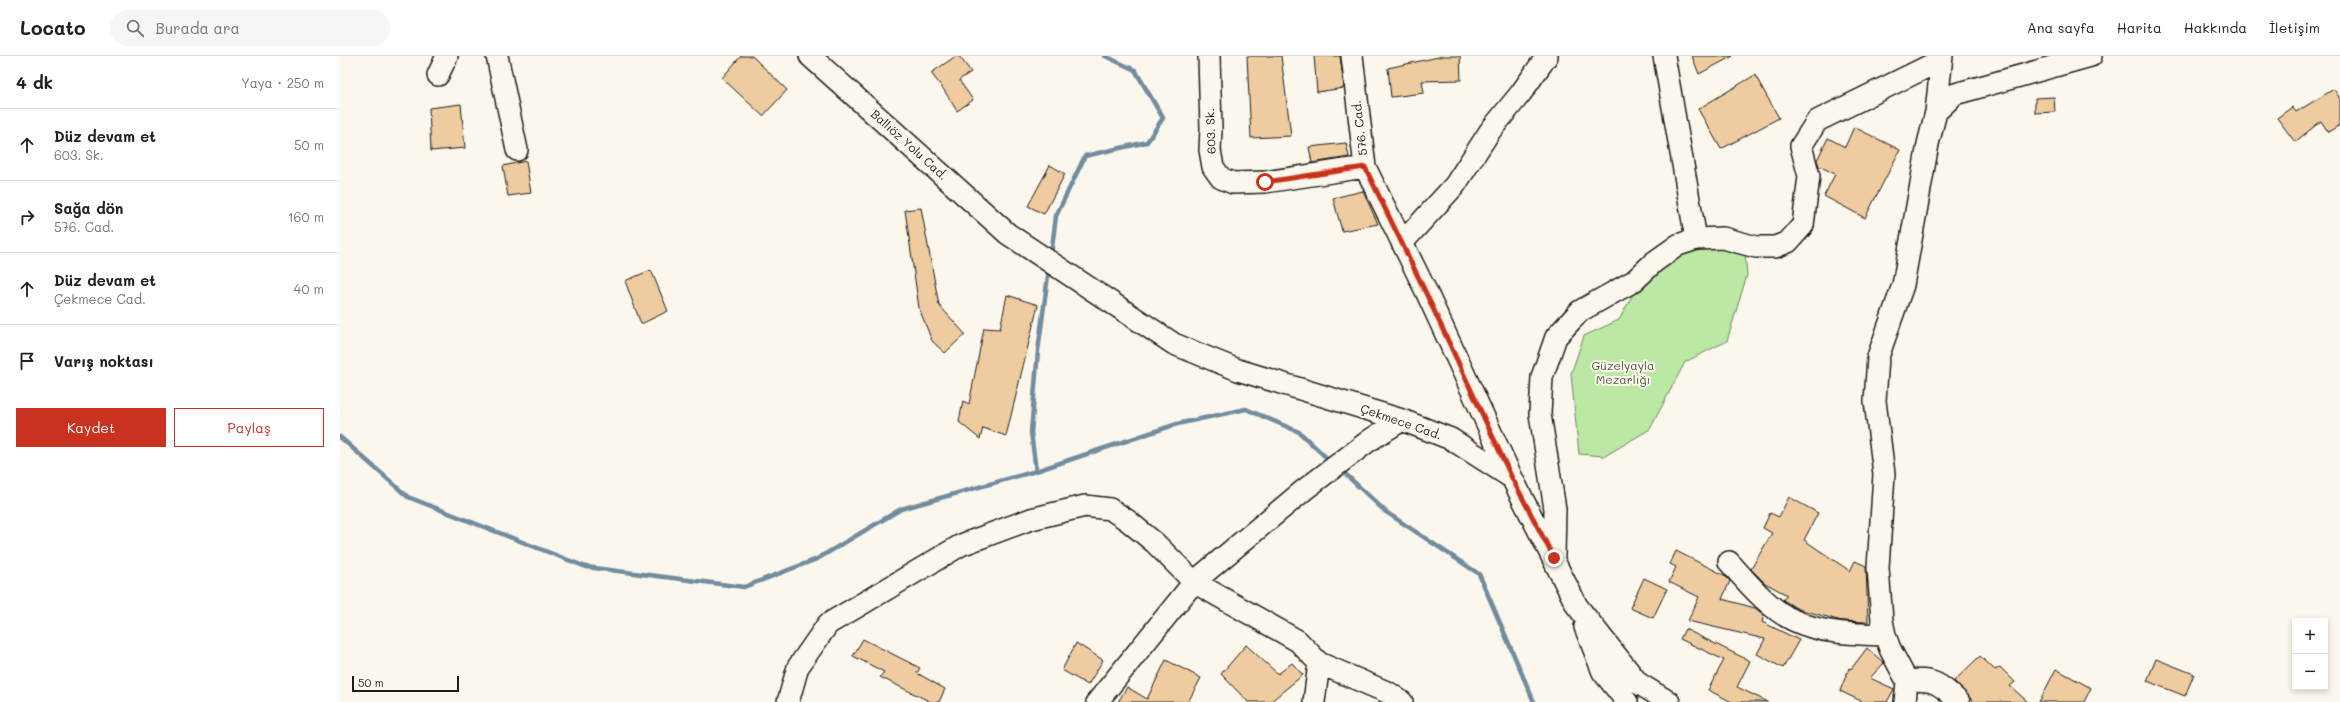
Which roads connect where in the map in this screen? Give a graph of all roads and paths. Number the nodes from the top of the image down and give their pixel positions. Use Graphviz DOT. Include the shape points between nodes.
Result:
graph roads {
  1 [pos="447,56"];
  2 [pos="497,56"];
  3 [pos="810,56"];
  4 [pos="1209,56"];
  5 [pos="1352,56"];
  6 [pos="1547,56"];
  7 [pos="1664,56"];
  8 [pos="2091,56"];
  9 [pos="1942,58"];
  10 [pos="438,75"];
  11 [pos="1936,112"];
  12 [pos="517,150"];
  13 [pos="1365,167"];
  14 [pos="1696,239"];
  15 [pos="1402,243"];
  16 [pos="1077,280"];
  17 [pos="1402,420"];
  18 [pos="1512,478"];
  19 [pos="1554,558"];
  20 [pos="1729,562"];
  21 [pos="1194,582"];
  22 [pos="1577,606"];
  23 [pos="1885,635"];
  24 [pos="1319,663"];
  25 [pos="1907,681"];
  26 [pos="789,702"];
  27 [pos="1097,702"];
  28 [pos="1314,702"];
  29 [pos="1402,702"];
  30 [pos="1627,702"];
  31 [pos="1669,702"];
  32 [pos="1905,702"];
  33 [pos="1959,702"];
  1 -- 10 [label="street"];
  2 -- 12 [label="street"];
  3 -- 16 [label="street, Ballıöz Yolu Cad." via="1008,234"];
  4 -- 13 [label="street, 603. Sk." via="1210,150 1214,167 1221,178 1233,183 1265,182"];
  5 -- 13 [label="street, 576. Cad."];
  6 -- 15 [label="street" via="1490,131 1454,185"];
  7 -- 14 [label="street"];
  8 -- 11 [label="street" via="1955,94"];
  9 -- 11 [label="street"];
  9 -- 14 [label="street" via="1817,120 1801,146 1809,176 1803,225 1788,242 1775,247 1756,247 1722,238"];
  11 -- 23 [label="street" via="1903,285 1878,357 1875,401 1884,474 1878,568"];
  13 -- 15 [label="street, 576. Cad."];
  14 -- 19 [label="street" via="1678,244 1634,281 1580,311 1556,337 1542,377 1540,414 1555,509"];
  15 -- 18 [label="street, 576. Cad."];
  16 -- 17 [label="street, Çekmece Cad." via="1174,344 1238,370"];
  17 -- 18 [label="street, Çekmece Cad." via="1451,439"];
  17 -- 21 [label="street" via="1370,440 1304,490"];
  18 -- 19 [label="street, Çekmece Cad."];
  19 -- 22 [label="street, Çekmece Cad."];
  20 -- 23 [label="street" via="1774,607 1793,620 1833,632"];
  21 -- 24 [label="street" via="1298,641"];
  21 -- 26 [label="street" via="1156,543 1110,509 1085,506 1031,520 961,545 828,624 798,666"];
  21 -- 27 [label="street"];
  22 -- 30 [label="street" via="1603,672"];
  22 -- 31 [label="street, Çekmece Cad." via="1638,683"];
  23 -- 25 [label="street"];
  24 -- 28 [label="street"];
  24 -- 29 [label="street" via="1389,693"];
  25 -- 32 [label="street"];
  25 -- 33 [label="street" via="1925,679 1946,689"];
}
